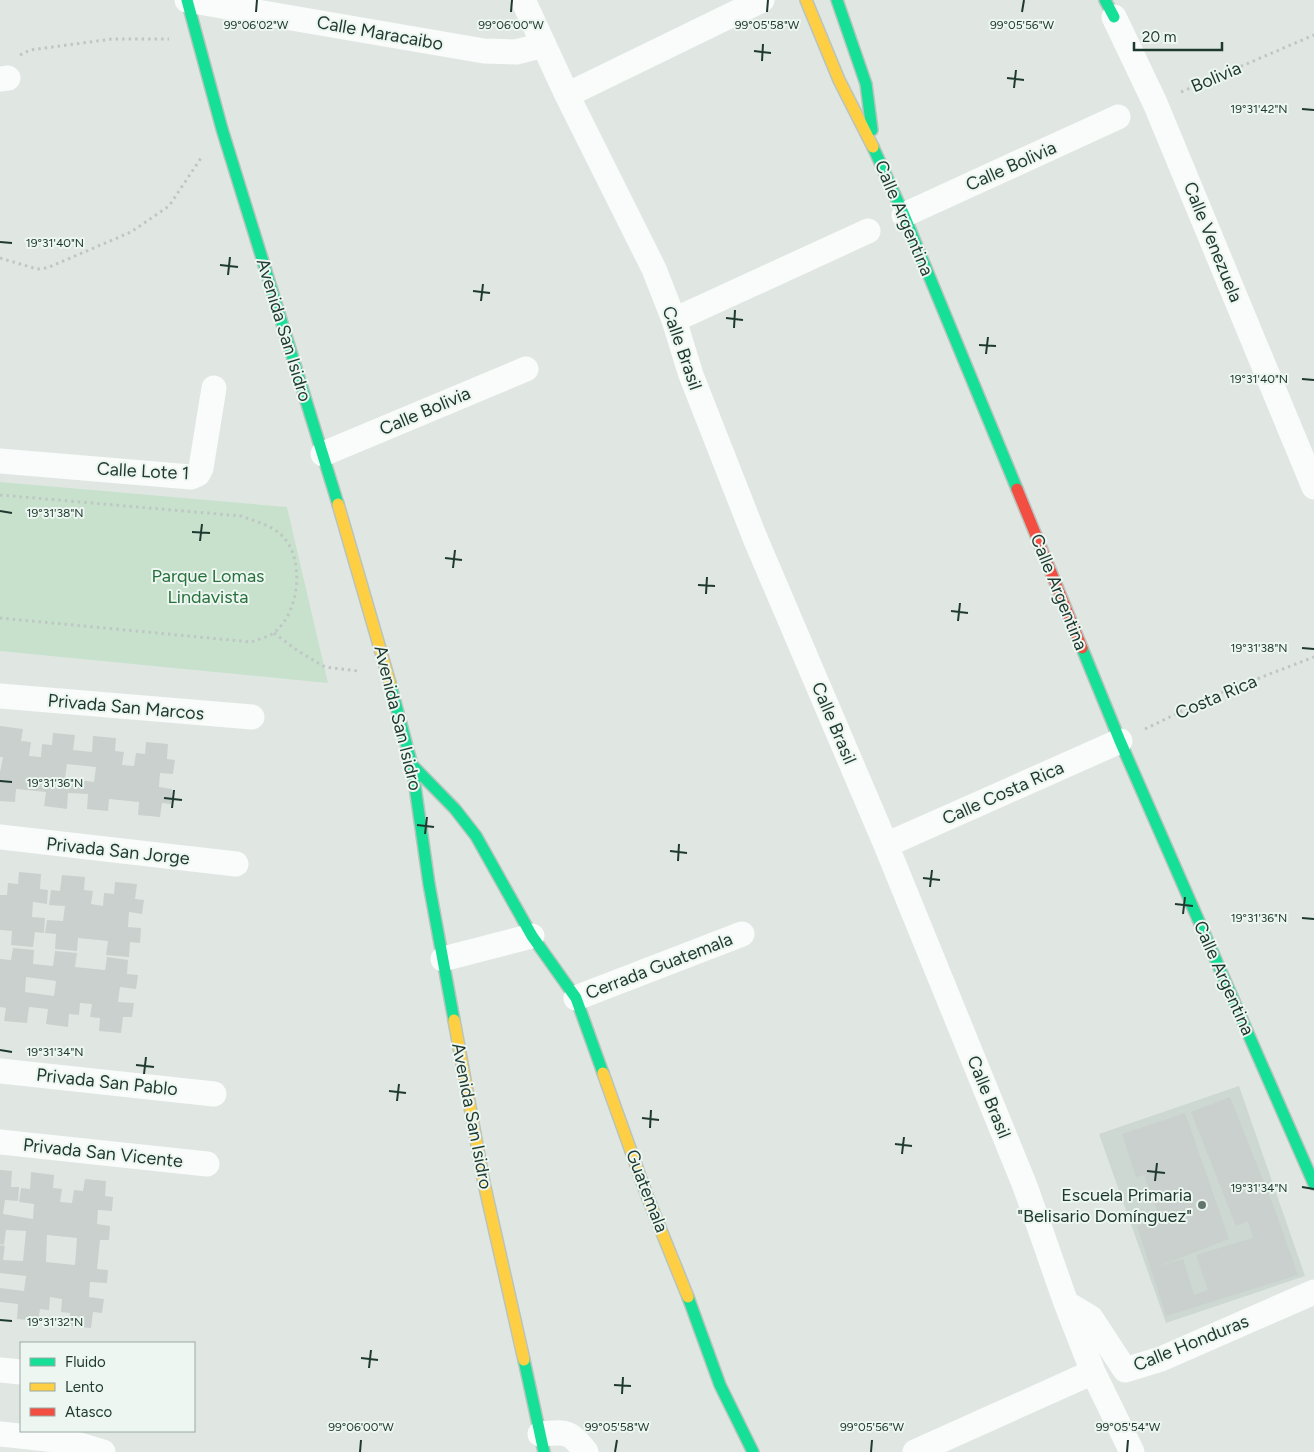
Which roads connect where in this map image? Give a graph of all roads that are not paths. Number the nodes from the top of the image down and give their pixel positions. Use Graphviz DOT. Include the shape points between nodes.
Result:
graph roads {
  1 [pos="187,0"];
  2 [pos="523,0"];
  3 [pos="762,0"];
  4 [pos="806,0"];
  5 [pos="837,0"];
  6 [pos="1110,6"];
  7 [pos="544,45"];
  8 [pos="567,95"];
  9 [pos="1118,118"];
  10 [pos="874,149"];
  11 [pos="904,215"];
  12 [pos="868,232"];
  13 [pos="674,320"];
  14 [pos="526,369"];
  15 [pos="214,388"];
  16 [pos="323,454"];
  17 [pos="0,461"];
  18 [pos="1314,487"];
  19 [pos="0,696"];
  20 [pos="252,717"];
  21 [pos="1120,741"];
  22 [pos="412,765"];
  23 [pos="0,838"];
  24 [pos="886,845"];
  25 [pos="236,864"];
  26 [pos="742,934"];
  27 [pos="532,936"];
  28 [pos="442,959"];
  29 [pos="576,998"];
  30 [pos="0,1070"];
  31 [pos="214,1094"];
  32 [pos="0,1142"];
  33 [pos="206,1164"];
  34 [pos="1314,1184"];
  35 [pos="1314,1292"];
  36 [pos="1066,1303"];
  37 [pos="0,1370"];
  38 [pos="20,1372"];
  39 [pos="1093,1372"];
  40 [pos="0,1434"];
  41 [pos="542,1443"];
  42 [pos="103,1452"];
  43 [pos="586,1452"];
  44 [pos="753,1452"];
  45 [pos="914,1452"];
  46 [pos="1132,1452"];
  1 -- 7 [label="street, Calle Maracaibo" via="484,51 516,52"];
  1 -- 16 [label="street, Avenida San Isidro" via="222,129"];
  2 -- 7 [label="street, Calle Brasil"];
  3 -- 8 [label="street"];
  4 -- 10 [label="street, Calle Argentina" via="838,80"];
  5 -- 10 [label="street" via="866,84"];
  6 -- 18 [label="street, Calle Venezuela" via="1155,103"];
  7 -- 8 [label="street, Calle Brasil"];
  8 -- 13 [label="street, Calle Brasil" via="654,269"];
  9 -- 11 [label="street, Calle Bolivia"];
  10 -- 11 [label="street, Calle Argentina"];
  11 -- 21 [label="street, Calle Argentina"];
  12 -- 13 [label="street"];
  13 -- 24 [label="street, Calle Brasil" via="691,375 755,538"];
  14 -- 16 [label="street, Calle Bolivia"];
  15 -- 17 [label="street, Calle Lote 1" via="201,468 198,474 190,477"];
  16 -- 22 [label="street, Avenida San Isidro"];
  19 -- 20 [label="street, Privada San Marcos"];
  21 -- 24 [label="street, Calle Costa Rica"];
  21 -- 34 [label="street, Calle Argentina"];
  22 -- 27 [label="street, Guatemala" via="476,836"];
  22 -- 28 [label="street, Avenida San Isidro"];
  23 -- 25 [label="street, Privada San Jorge"];
  24 -- 36 [label="street, Calle Brasil" via="1025,1186"];
  26 -- 29 [label="street, Cerrada Guatemala"];
  27 -- 28 [label="street"];
  27 -- 29 [label="street, Guatemala"];
  28 -- 41 [label="street, Avenida San Isidro" via="484,1183"];
  29 -- 44 [label="street, Guatemala" via="720,1385"];
  30 -- 31 [label="street, Privada San Pablo"];
  32 -- 33 [label="street, Privada San Vicente"];
  35 -- 36 [label="street, Calle Honduras" via="1161,1359 1125,1370 1091,1318"];
  36 -- 39 [label="street, Calle Brasil"];
  37 -- 38 [label="street"];
  39 -- 45 [label="street"];
  39 -- 46 [label="street, Calle Brasil"];
  40 -- 42 [label="street" via="66,1441"];
  41 -- 43 [label="street" via="562,1432 576,1438"];
}
